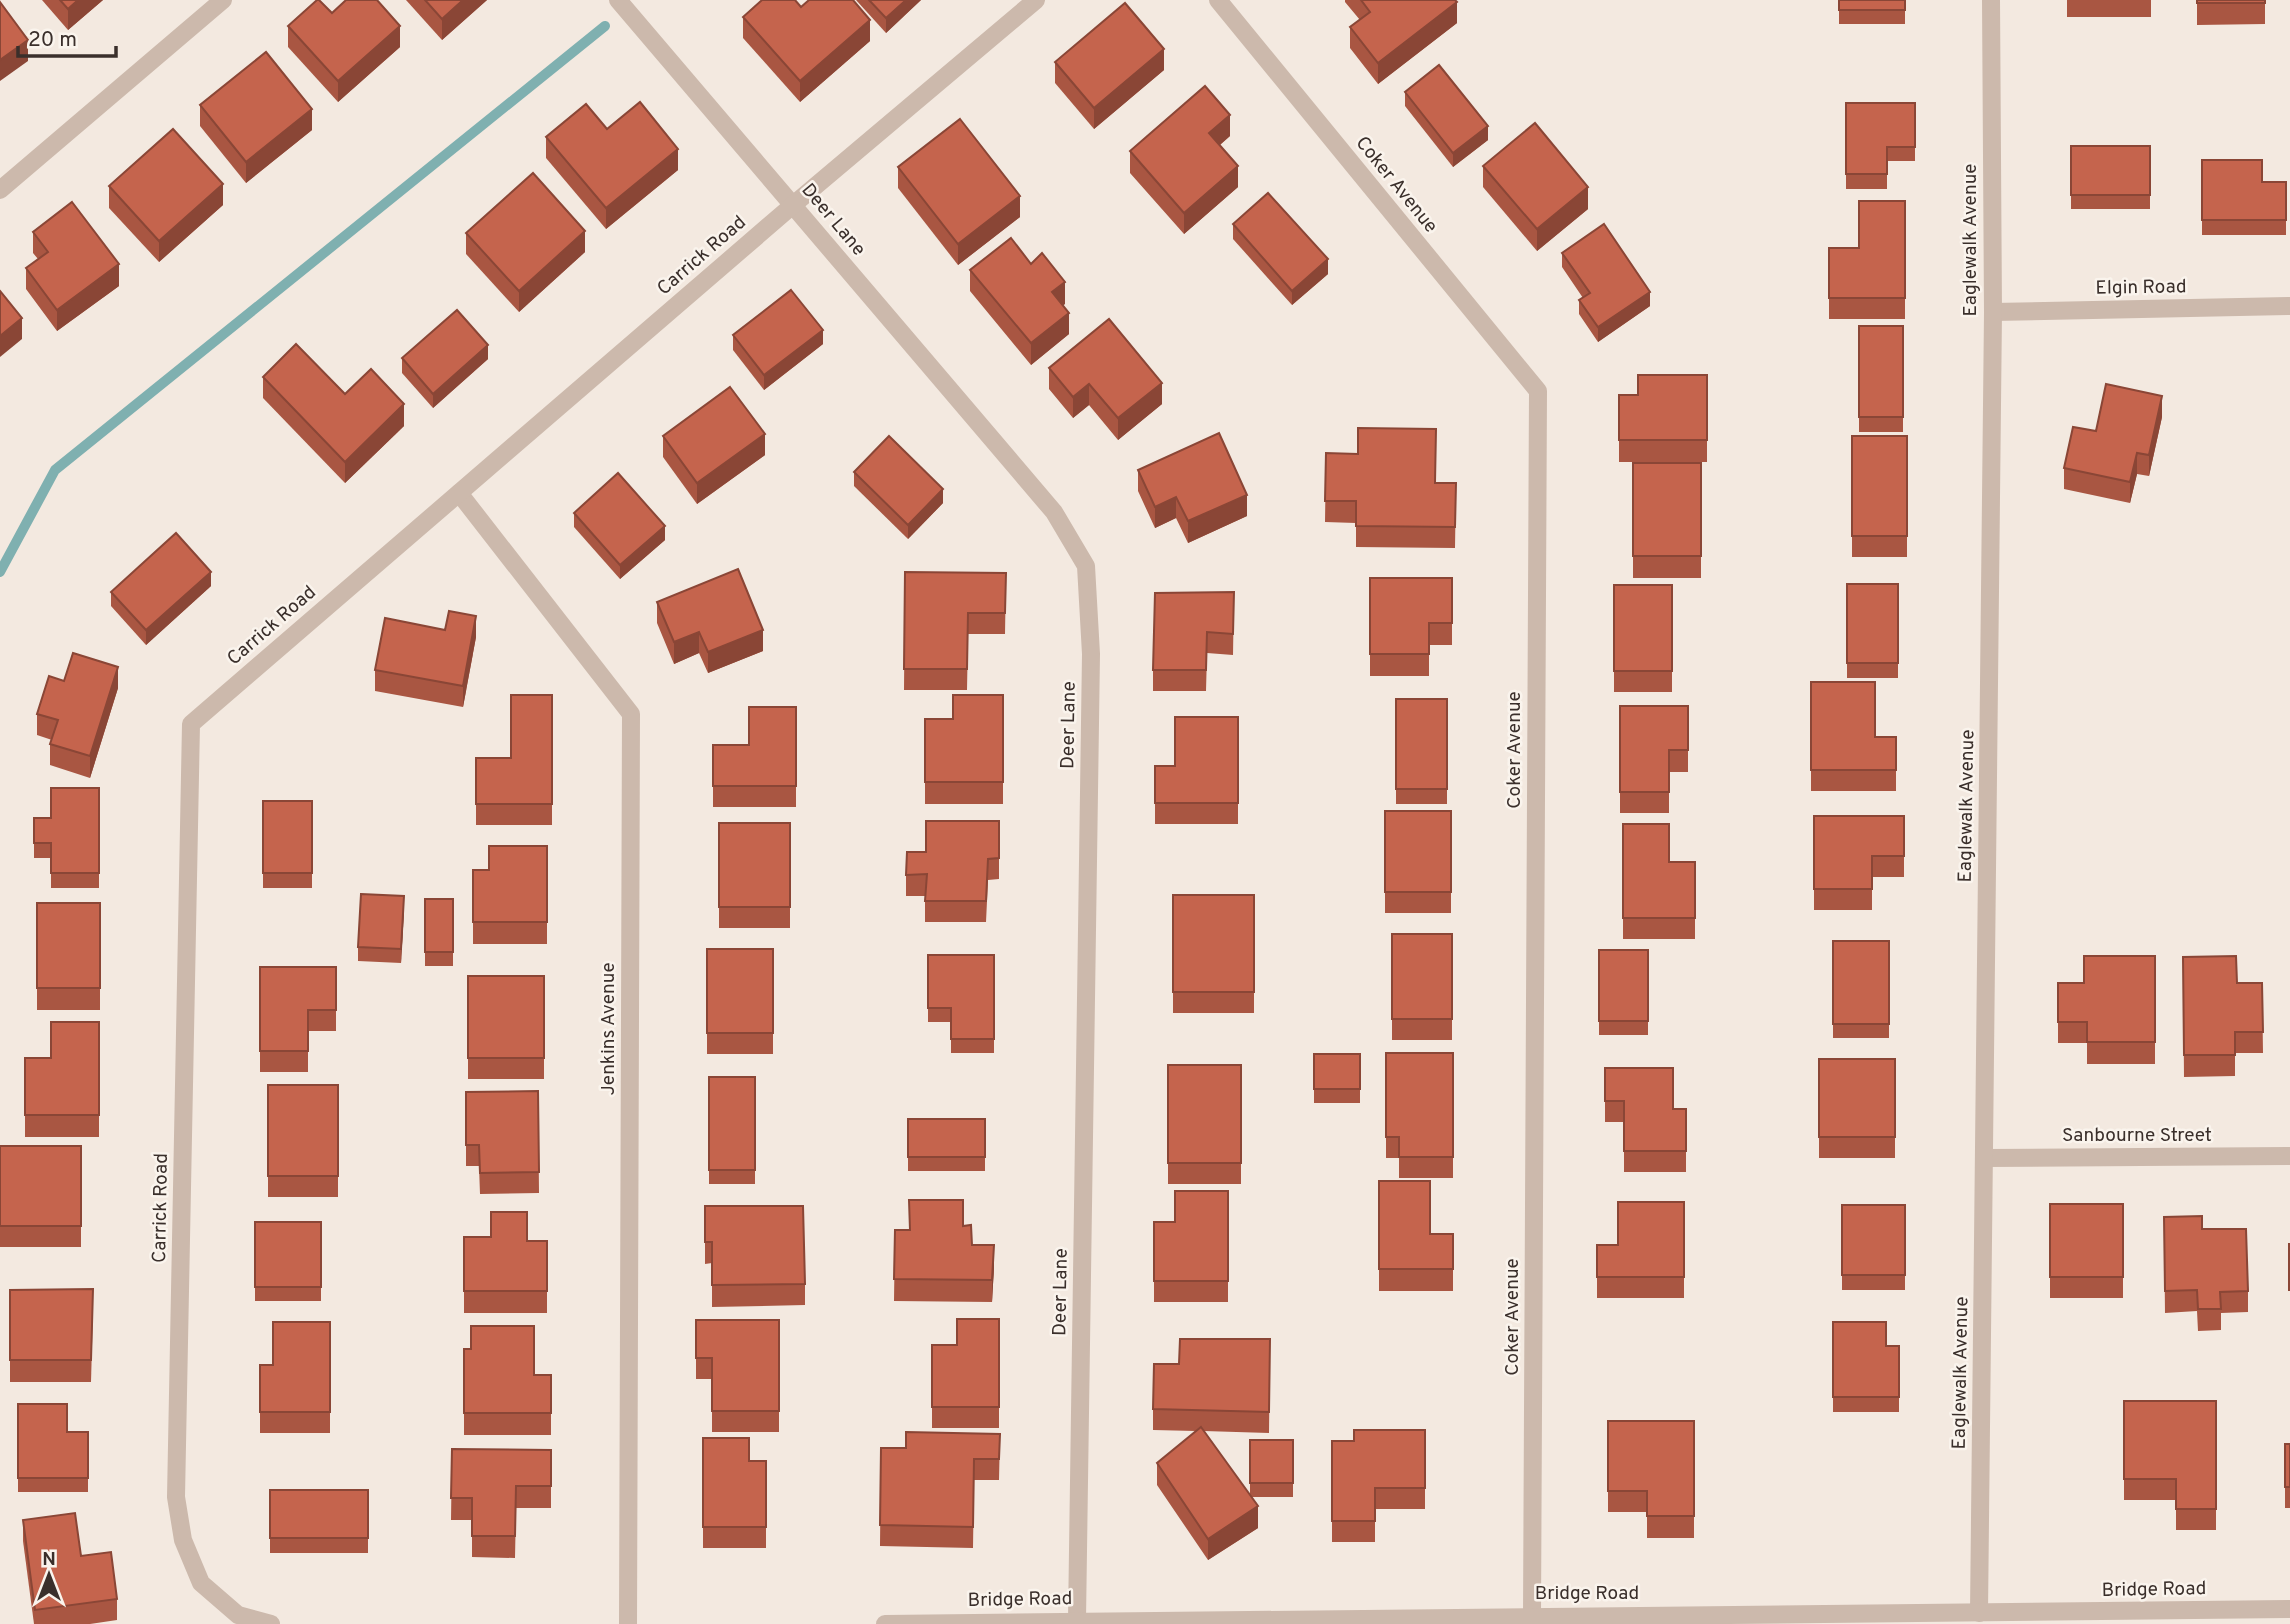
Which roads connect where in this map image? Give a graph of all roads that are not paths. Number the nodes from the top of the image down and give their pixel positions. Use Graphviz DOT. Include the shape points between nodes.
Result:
graph roads {
  1 [pos="223,0"];
  2 [pos="618,0"];
  3 [pos="1037,0"];
  4 [pos="1218,0"];
  5 [pos="1991,0"];
  6 [pos="0,190"];
  7 [pos="793,205"];
  8 [pos="2290,306"];
  9 [pos="1993,312"];
  10 [pos="459,493"];
  11 [pos="2290,1156"];
  12 [pos="1985,1158"];
  13 [pos="2290,1609"];
  14 [pos="1979,1613"];
  15 [pos="1532,1615"];
  16 [pos="1077,1620"];
  17 [pos="271,1624"];
  18 [pos="628,1624"];
  19 [pos="885,1624"];
  1 -- 6 [label="street"];
  2 -- 7 [label="street, Deer Lane"];
  3 -- 7 [label="street, Carrick Road"];
  4 -- 15 [label="street, Coker Avenue" via="1538,391"];
  5 -- 9 [label="street, Eaglewalk Avenue"];
  7 -- 10 [label="street, Carrick Road"];
  7 -- 16 [label="street, Deer Lane" via="1054,512 1086,566 1091,654"];
  8 -- 9 [label="street, Elgin Road"];
  9 -- 12 [label="street, Eaglewalk Avenue"];
  10 -- 17 [label="street, Carrick Road" via="191,724 176,1497 183,1540 201,1583 238,1615"];
  10 -- 18 [label="street, Jenkins Avenue" via="631,714"];
  11 -- 12 [label="street, Sanbourne Street"];
  12 -- 14 [label="street, Eaglewalk Avenue"];
  13 -- 14 [label="street, Bridge Road"];
  14 -- 15 [label="street, Bridge Road"];
  15 -- 16 [label="street, Bridge Road"];
  16 -- 19 [label="street, Bridge Road"];
}
